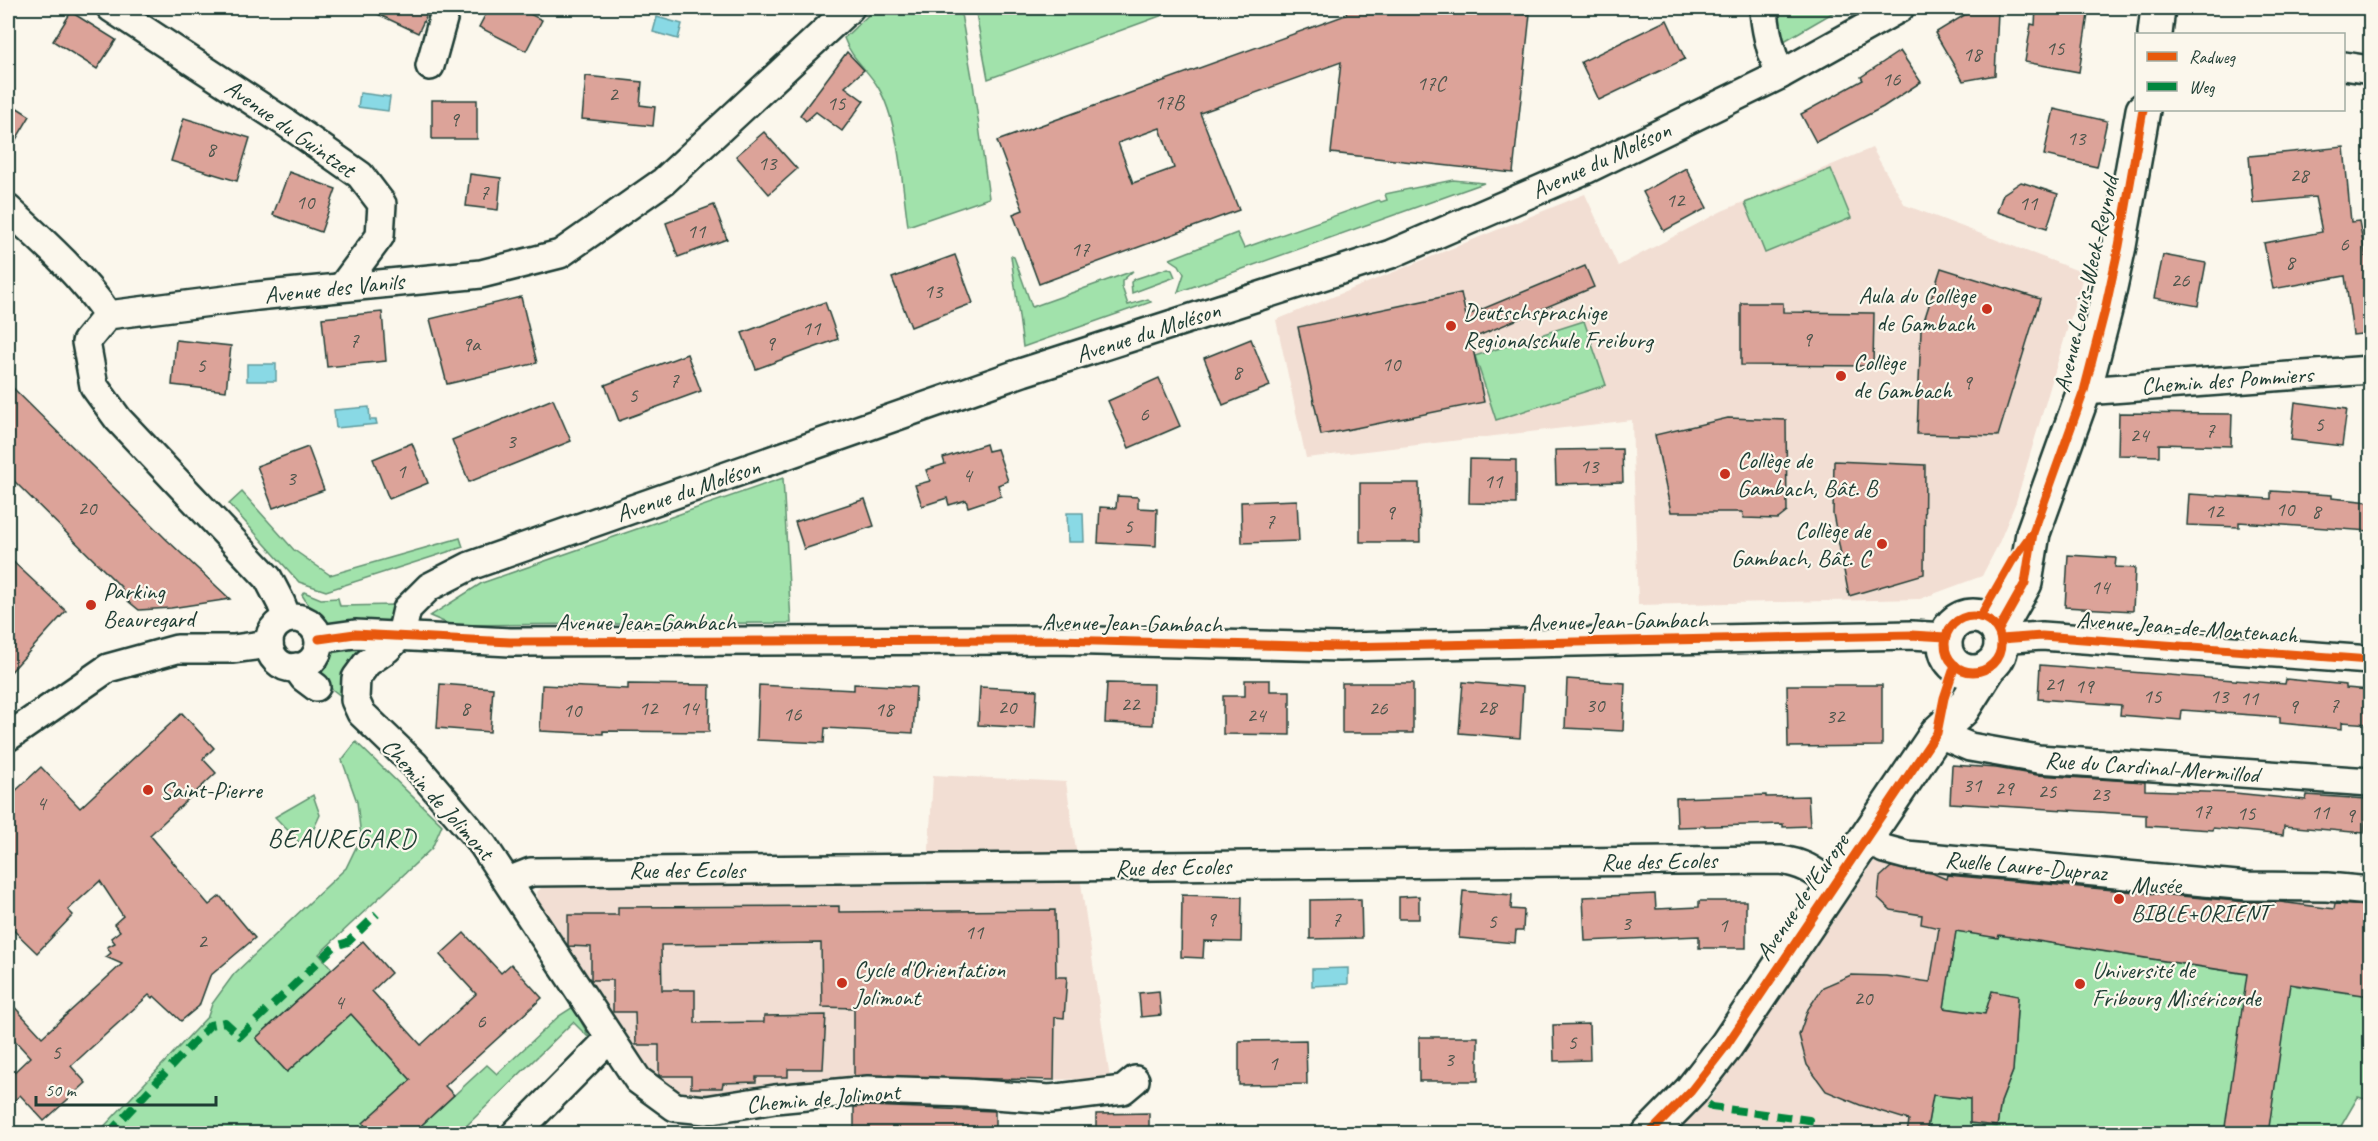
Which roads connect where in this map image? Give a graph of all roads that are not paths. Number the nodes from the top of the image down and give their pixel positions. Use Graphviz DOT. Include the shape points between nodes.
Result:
graph roads {
  1 [pos="111,8"];
  2 [pos="446,8"];
  3 [pos="850,8"];
  4 [pos="1764,8"];
  5 [pos="1900,8"];
  6 [pos="2158,8"];
  7 [pos="2156,33"];
  8 [pos="430,66"];
  9 [pos="2345,66"];
  10 [pos="2370,70"];
  11 [pos="1780,75"];
  12 [pos="2143,111"];
  13 [pos="8,209"];
  14 [pos="342,287"];
  15 [pos="108,315"];
  16 [pos="2370,370"];
  17 [pos="2084,391"];
  18 [pos="287,618"];
  19 [pos="401,635"];
  20 [pos="1992,638"];
  21 [pos="319,639"];
  22 [pos="269,644"];
  23 [pos="1950,651"];
  24 [pos="2370,660"];
  25 [pos="296,667"];
  26 [pos="316,687"];
  27 [pos="1937,733"];
  28 [pos="8,737"];
  29 [pos="2370,782"];
  30 [pos="1866,837"];
  31 [pos="508,881"];
  32 [pos="1833,885"];
  33 [pos="2370,891"];
  34 [pos="610,1038"];
  35 [pos="1135,1080"];
  36 [pos="516,1134"];
  37 [pos="1649,1134"];
  1 -- 14 [label="street, Avenue du Guintzet" via="360,175 382,204 380,236"];
  2 -- 8 [label="street"];
  3 -- 14 [label="street, Avenue des Vanils" via="664,181 560,254 481,274"];
  4 -- 11 [label="street" via="1765,30"];
  5 -- 11 [label="street, Avenue du Moléson"];
  6 -- 7 [label="main road"];
  9 -- 10 [label="street"];
  11 -- 19 [label="street, Avenue du Moléson" via="1587,169 1391,254 1023,372 470,566 429,587 407,609"];
  12 -- 17 [label="main road, Avenue Louis-Weck-Reynold" via="2119,246"];
  13 -- 15 [label="street" via="92,290"];
  14 -- 15 [label="street, Avenue des Vanils"];
  15 -- 18 [label="street" via="86,342 94,386 118,419 268,578"];
  16 -- 17 [label="street, Chemin des Pommiers"];
  17 -- 20 [label="main road, Avenue Louis-Weck-Reynold" via="2032,533 2025,583"];
  18 -- 21 [label="street" via="310,623"];
  18 -- 22 [label="street" via="273,629"];
  19 -- 21 [label="street, Avenue Jean-Gambach" via="355,634"];
  19 -- 23 [label="street, Avenue Jean-Gambach" via="510,642 1056,640 1339,647 1911,635"];
  19 -- 31 [label="street, Chemin de Jolimont" via="367,663 356,678 355,700 361,713 415,765 483,845"];
  20 -- 23 [label="main road" via="1976,672 1961,669"];
  20 -- 23 [label="main road" via="1960,619 1949,629"];
  20 -- 24 [label="street, Avenue Jean-de-Montenach" via="2042,636"];
  20 -- 27 [label="main road, Avenue de l'Europe" via="1962,710"];
  21 -- 25 [label="street" via="314,658"];
  22 -- 25 [label="street" via="278,662"];
  22 -- 28 [label="street" via="177,650 108,668"];
  23 -- 27 [label="main road, Avenue de l'Europe"];
  25 -- 26 [label="street"];
  27 -- 29 [label="street, Rue du Cardinal-Mermillod" via="1970,747 2038,759"];
  27 -- 30 [label="main road, Avenue de l'Europe"];
  30 -- 32 [label="main road, Avenue de l'Europe"];
  30 -- 33 [label="street, Ruelle Laure-Dupraz" via="1884,849 1905,855 2248,886"];
  31 -- 32 [label="street, Rue des Ecoles" via="531,872 1780,860 1798,862"];
  31 -- 34 [label="street, Chemin de Jolimont"];
  32 -- 37 [label="main road, Avenue de l'Europe" via="1726,1046 1691,1091"];
  34 -- 35 [label="street, Chemin de Jolimont" via="638,1080 675,1107 706,1110 868,1090 1050,1099 1123,1090"];
  34 -- 36 [label="street"];
}
